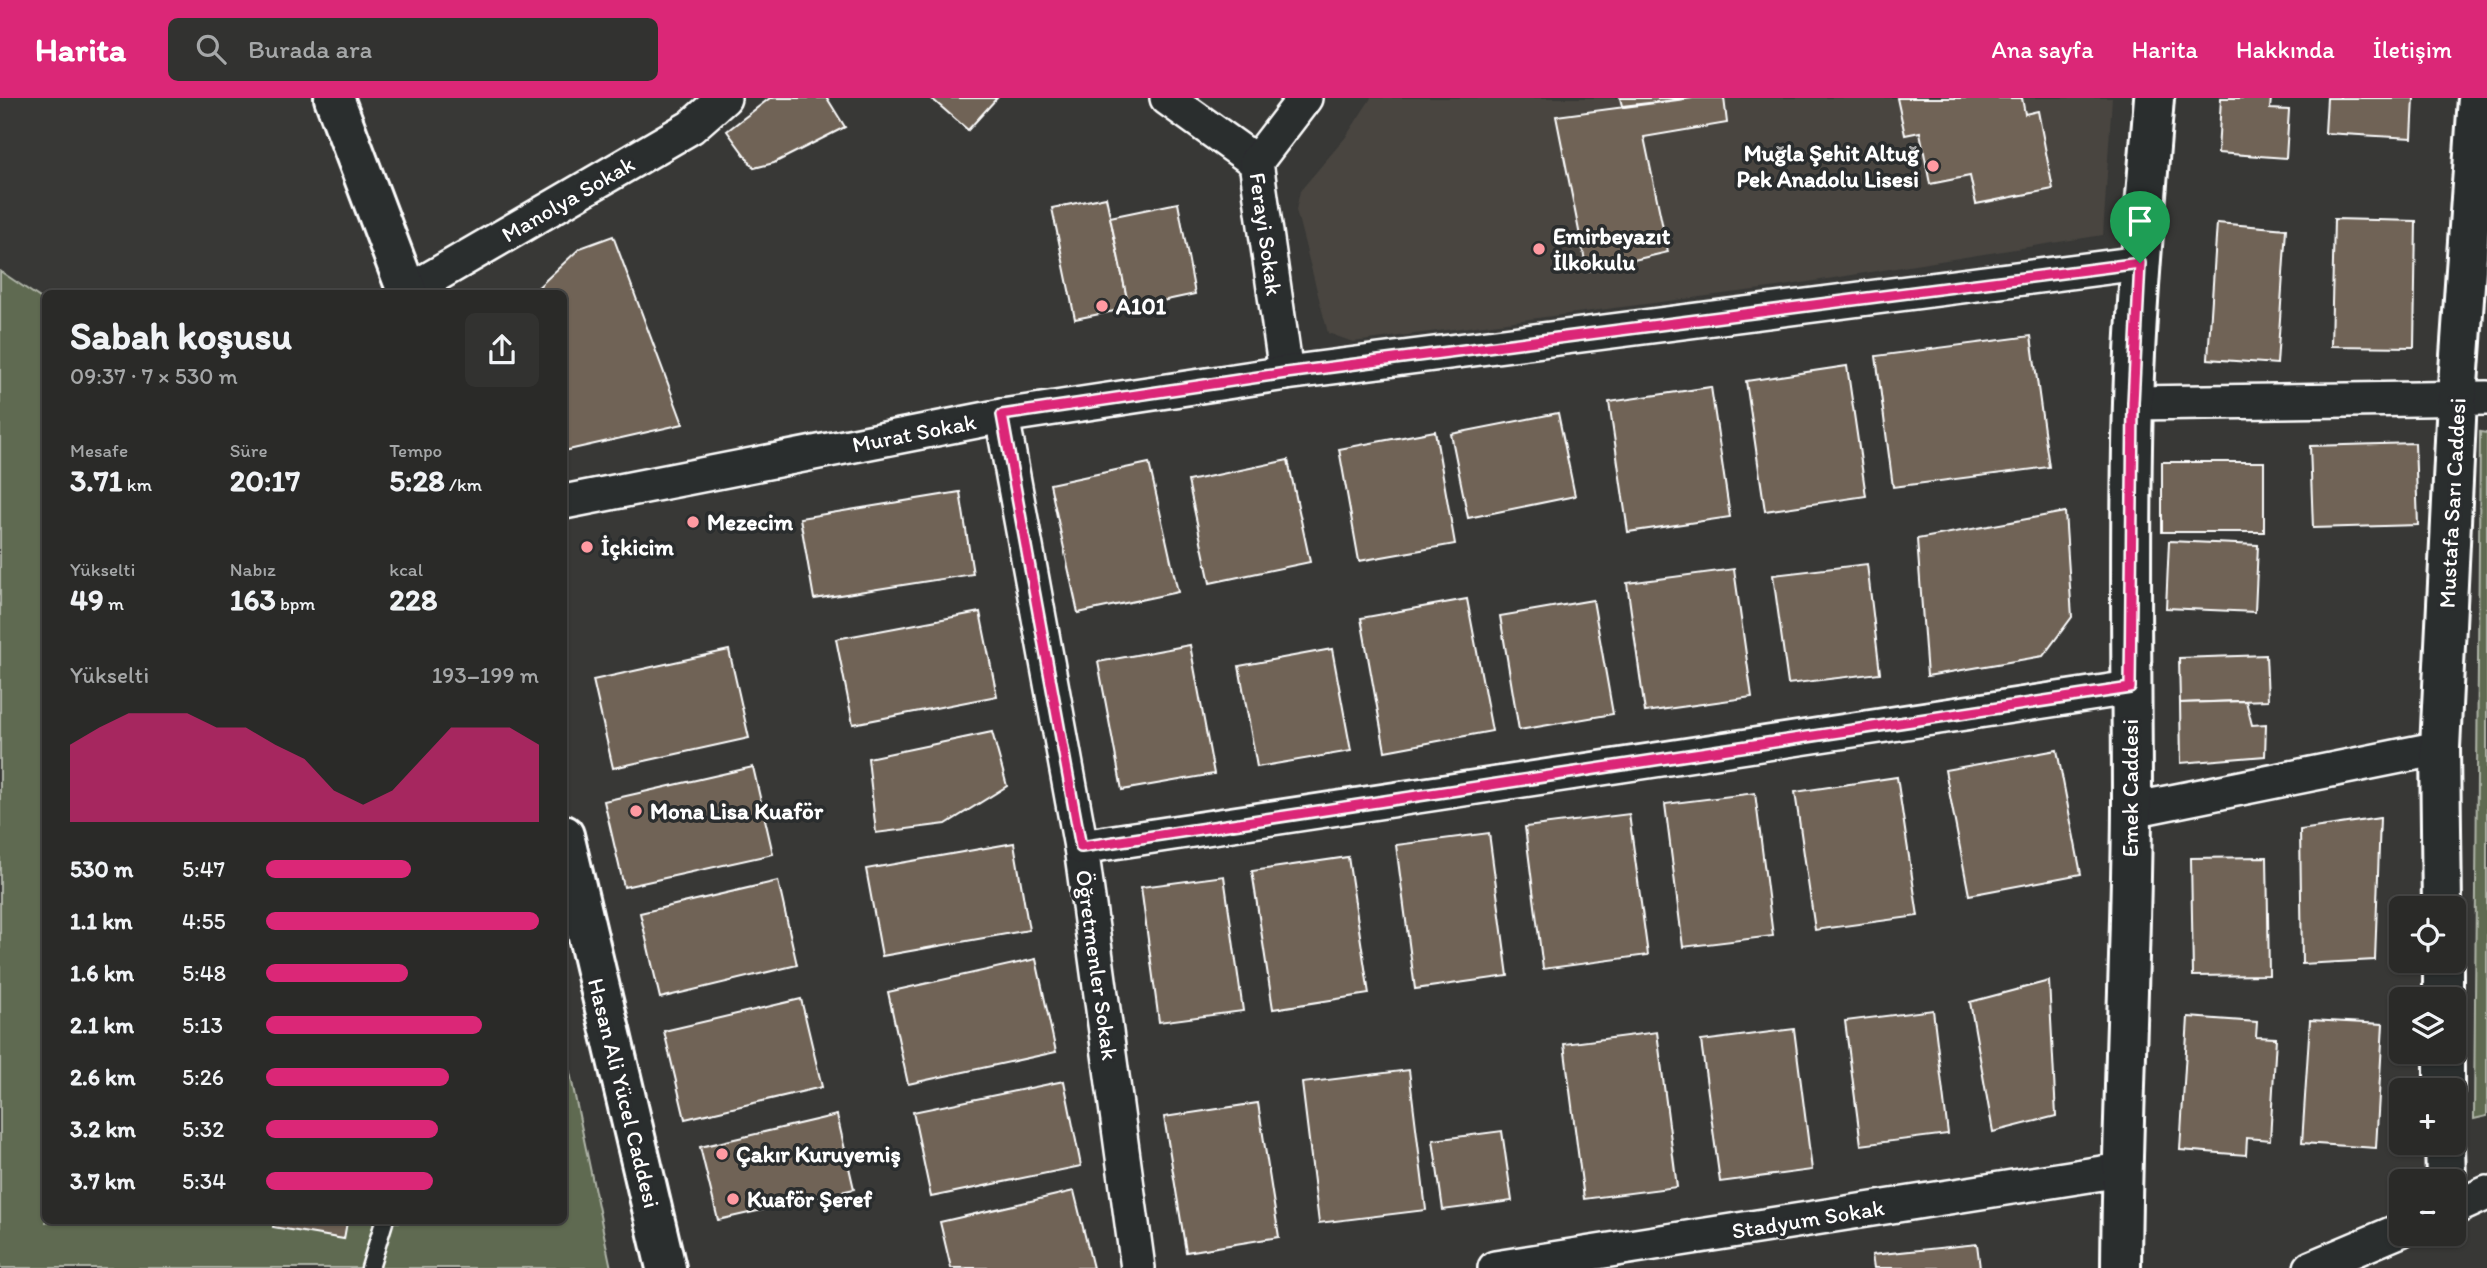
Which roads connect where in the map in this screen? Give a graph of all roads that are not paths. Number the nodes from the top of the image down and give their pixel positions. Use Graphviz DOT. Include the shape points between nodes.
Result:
graph roads {
  1 [pos="334,98"];
  2 [pos="724,98"];
  3 [pos="1167,98"];
  4 [pos="1305,98"];
  5 [pos="2154,98"];
  6 [pos="2478,98"];
  7 [pos="1256,162"];
  8 [pos="2140,263"];
  9 [pos="407,290"];
  10 [pos="413,290"];
  11 [pos="1286,373"];
  12 [pos="2472,399"];
  13 [pos="2133,403"];
  14 [pos="1002,415"];
  15 [pos="567,501"];
  16 [pos="2130,688"];
  17 [pos="2440,748"];
  18 [pos="2132,810"];
  19 [pos="1081,847"];
  20 [pos="567,848"];
  21 [pos="2442,896"];
  22 [pos="2121,1170"];
  23 [pos="2487,1193"];
  24 [pos="2466,1203"];
  25 [pos="383,1224"];
  26 [pos="2389,1235"];
  27 [pos="370,1268"];
  28 [pos="666,1268"];
  29 [pos="1138,1268"];
  30 [pos="1495,1268"];
  31 [pos="2121,1268"];
  32 [pos="2311,1268"];
  1 -- 9 [label="street"];
  2 -- 10 [label="street, Manolya Sokak" via="691,127"];
  3 -- 7 [label="street, Ferayi Sokak"];
  4 -- 7 [label="street"];
  5 -- 8 [label="street, Emek Caddesi"];
  6 -- 12 [label="street, Mustafa Sarı Caddesi"];
  7 -- 11 [label="street, Ferayi Sokak"];
  8 -- 11 [label="street, Murat Sokak"];
  8 -- 13 [label="street, Emek Caddesi"];
  11 -- 14 [label="street, Murat Sokak"];
  12 -- 13 [label="street"];
  12 -- 17 [label="street, Mustafa Sarı Caddesi"];
  13 -- 16 [label="street, Emek Caddesi"];
  14 -- 15 [label="street, Murat Sokak"];
  14 -- 19 [label="street, Öğretmenler Sokak"];
  16 -- 18 [label="street, Emek Caddesi"];
  16 -- 19 [label="street"];
  17 -- 18 [label="street"];
  17 -- 21 [label="street, Mustafa Sarı Caddesi"];
  18 -- 22 [label="street, Emek Caddesi"];
  19 -- 29 [label="street, Öğretmenler Sokak"];
  20 -- 28 [label="street, Hasan Ali Yücel Caddesi"];
  22 -- 30 [label="street, Stadyum Sokak"];
  22 -- 31 [label="street, Emek Caddesi"];
  23 -- 24 [label="street"];
  25 -- 27 [label="lane"];
  26 -- 32 [label="street"];
}
